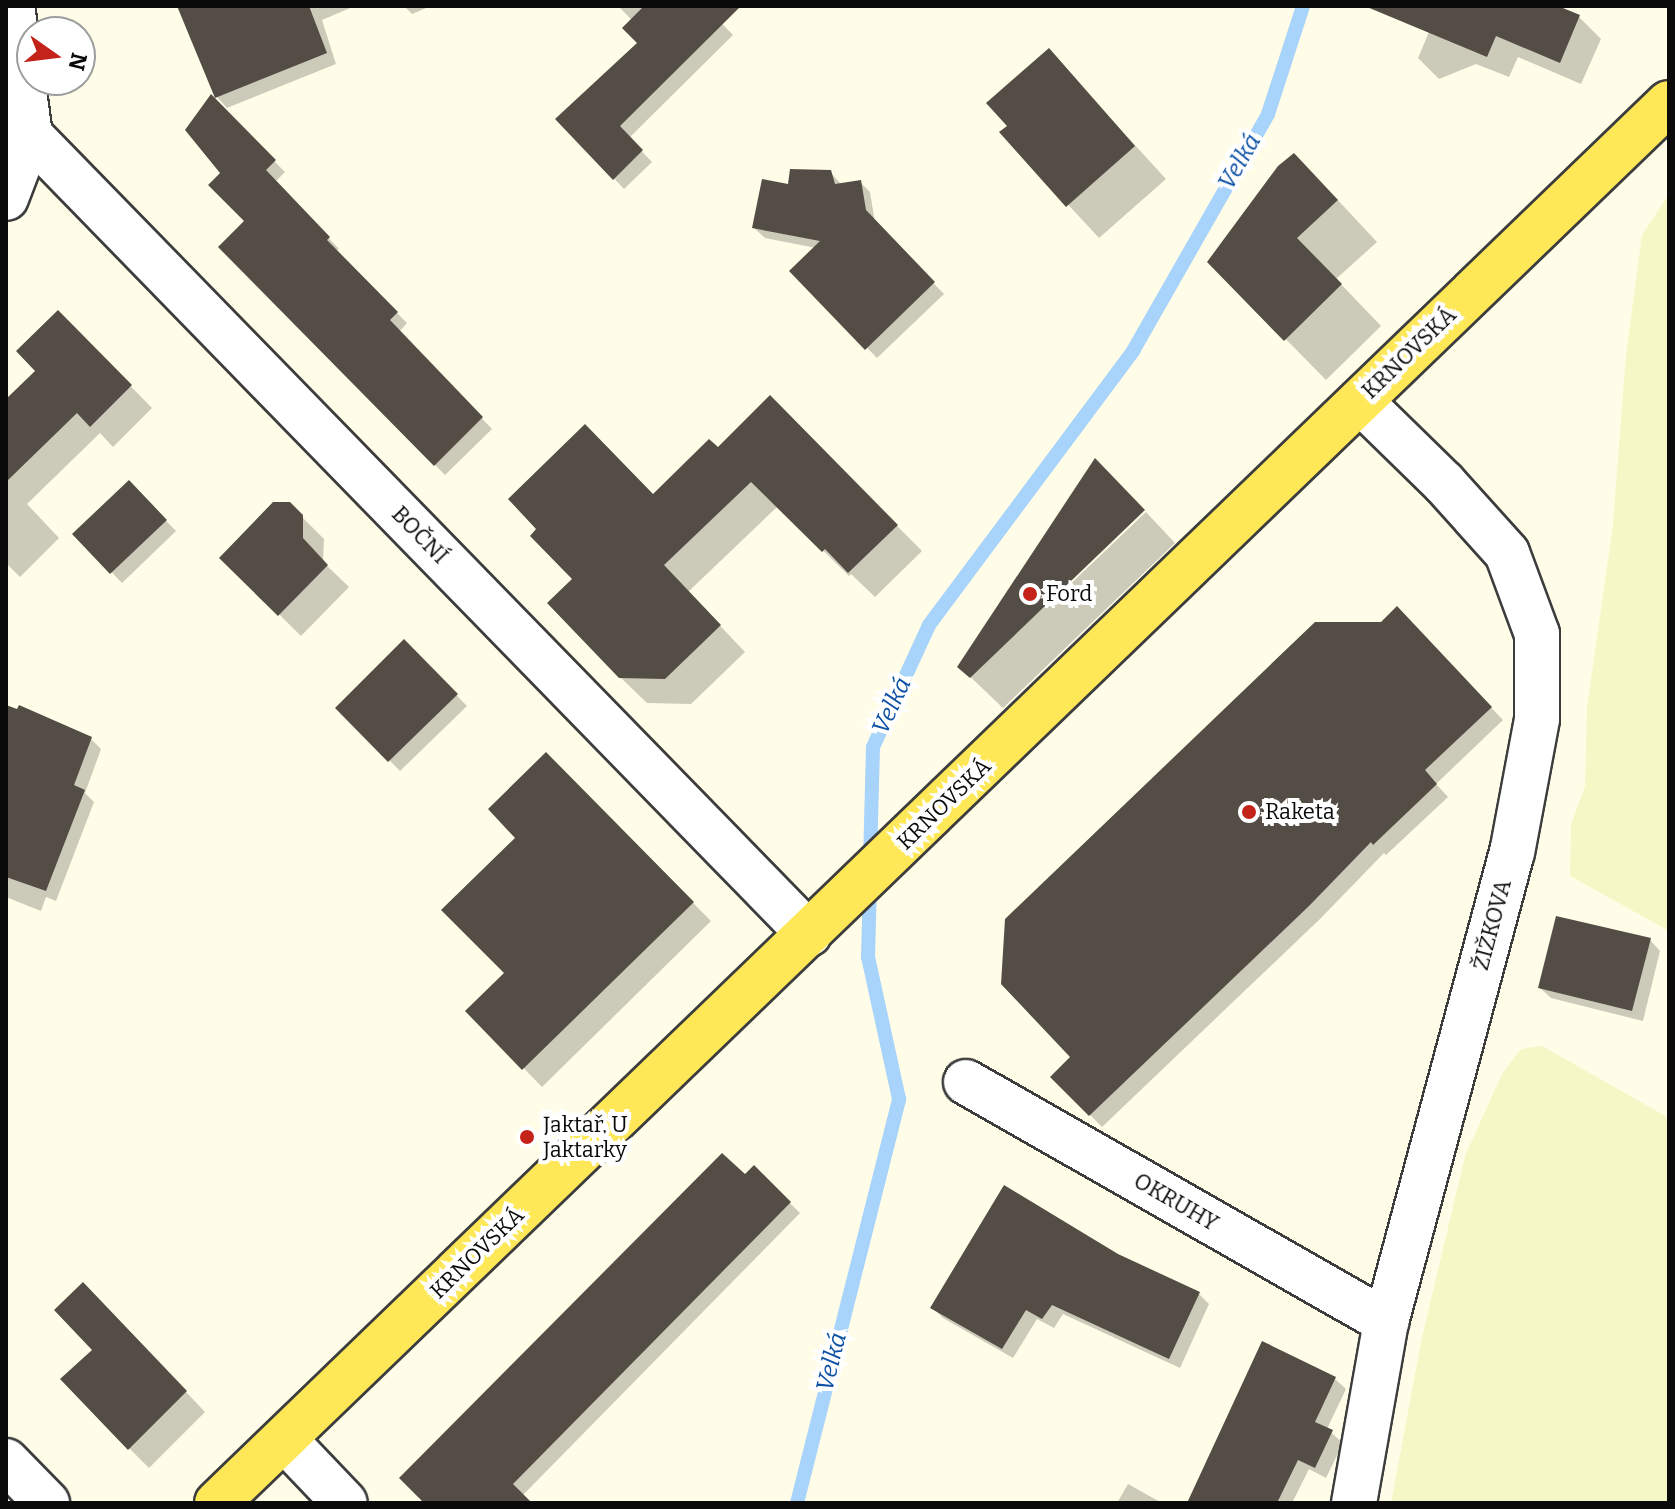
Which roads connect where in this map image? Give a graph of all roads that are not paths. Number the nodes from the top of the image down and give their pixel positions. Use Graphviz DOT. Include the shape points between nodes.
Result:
graph roads {
  1 [pos="12,6"];
  2 [pos="1669,103"];
  3 [pos="30,135"];
  4 [pos="6,198"];
  5 [pos="1360,401"];
  6 [pos="809,934"];
  7 [pos="966,1082"];
  8 [pos="1386,1322"];
  9 [pos="284,1439"];
  10 [pos="6,1461"];
  11 [pos="47,1503"];
  12 [pos="217,1503"];
  13 [pos="345,1503"];
  14 [pos="1354,1503"];
  1 -- 3 [label="street"];
  2 -- 5 [label="main road, KRNOVSKÁ"];
  3 -- 4 [label="street"];
  3 -- 6 [label="street, BOČNÍ"];
  5 -- 6 [label="main road, KRNOVSKÁ"];
  5 -- 8 [label="street, ŽIŽKOVA" via="1507,553 1537,634 1537,719 1512,853"];
  6 -- 9 [label="main road, KRNOVSKÁ"];
  7 -- 8 [label="street, OKRUHY"];
  8 -- 14 [label="street, ŽIŽKOVA"];
  9 -- 12 [label="main road, KRNOVSKÁ"];
  9 -- 13 [label="street"];
  10 -- 11 [label="street"];
}
